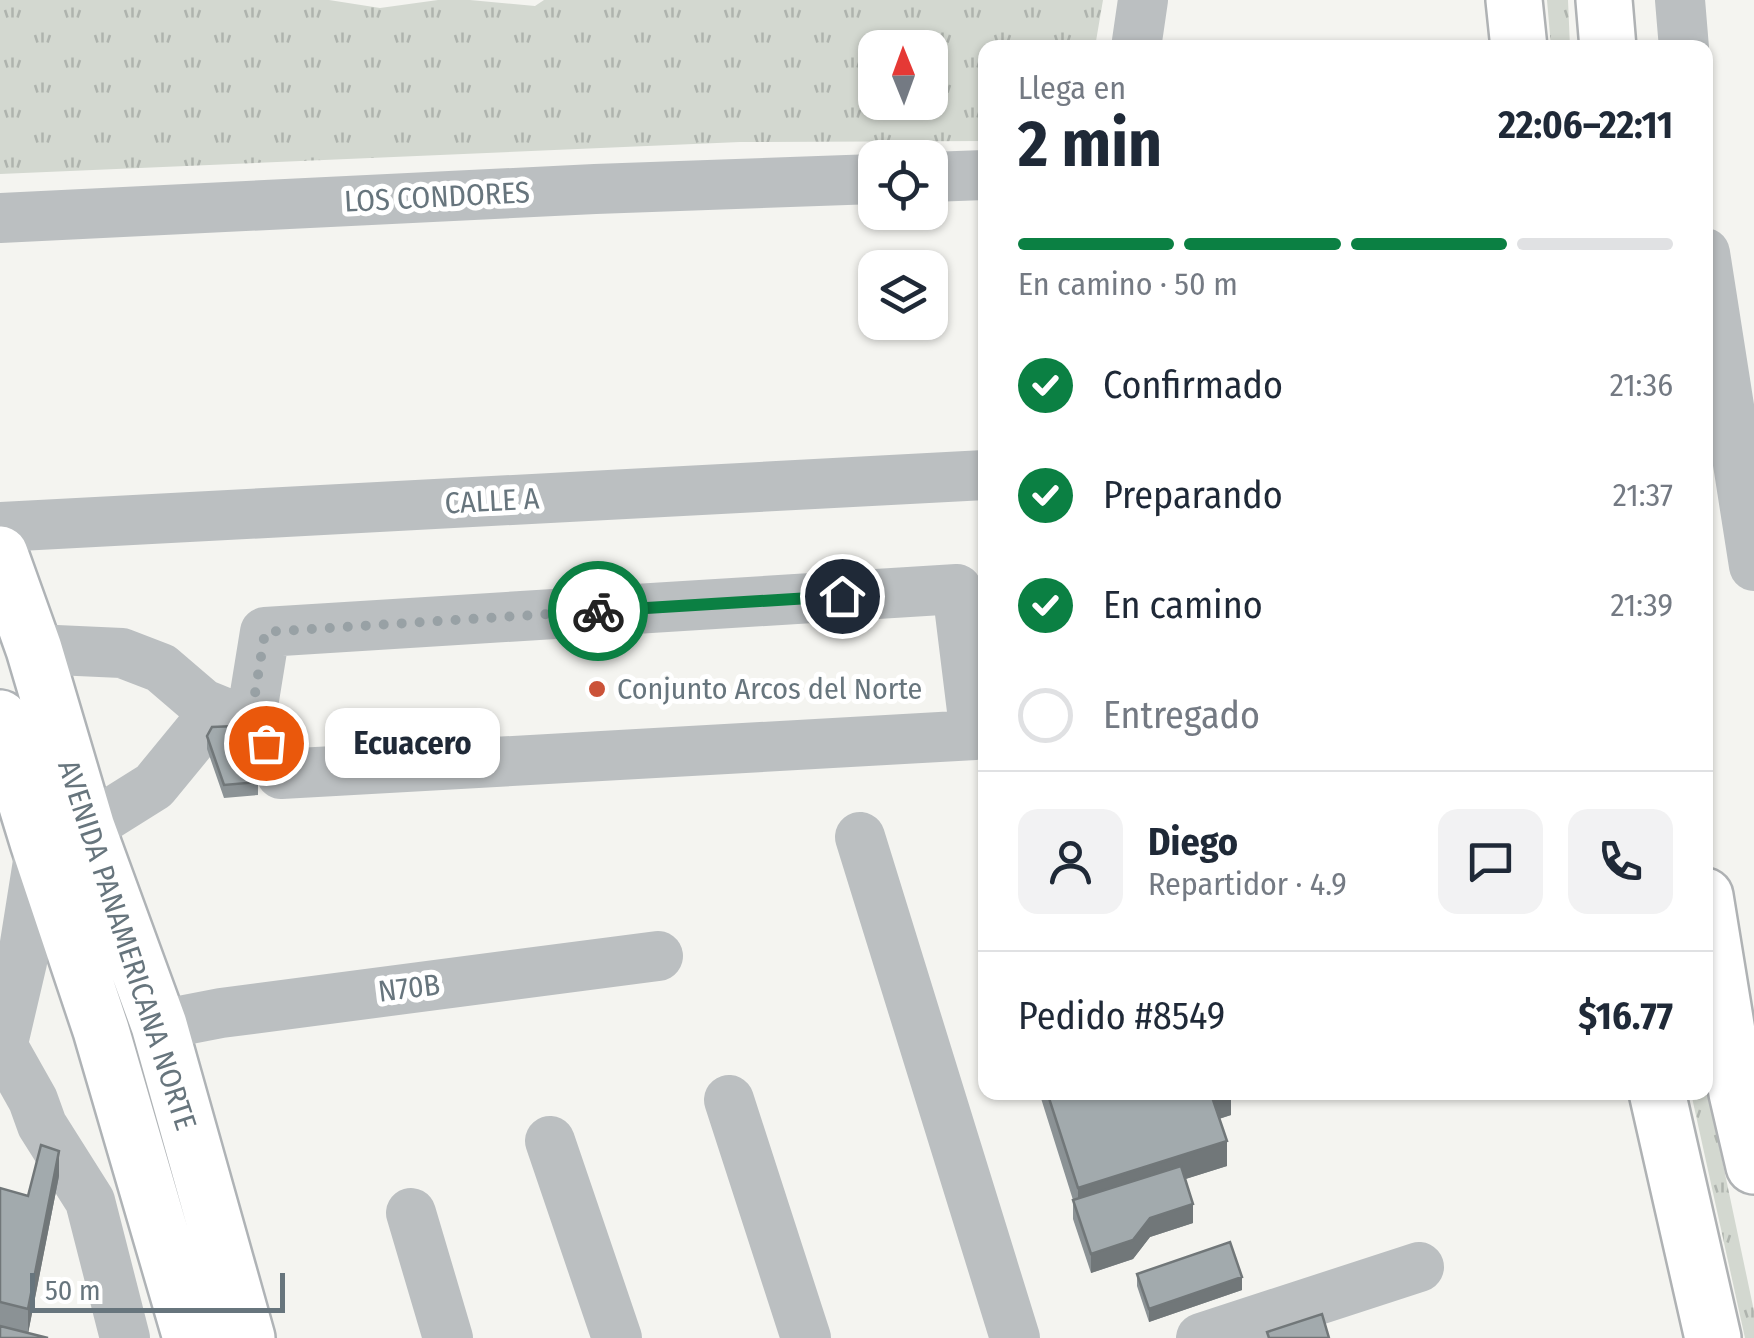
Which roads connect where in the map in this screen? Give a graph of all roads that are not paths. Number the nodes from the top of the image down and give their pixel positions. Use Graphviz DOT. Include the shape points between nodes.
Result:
graph roads {
  1 [pos="1142,0"];
  2 [pos="1514,0"];
  3 [pos="1604,0"];
  4 [pos="1680,0"];
  5 [pos="1137,40"];
  6 [pos="1518,40"];
  7 [pos="1607,40"];
  8 [pos="1683,40"];
  9 [pos="978,175"];
  10 [pos="948,176"];
  11 [pos="858,180"];
  12 [pos="0,218"];
  13 [pos="1713,296"];
  14 [pos="978,475"];
  15 [pos="1747,478"];
  16 [pos="0,527"];
  17 [pos="0,554"];
  18 [pos="1754,566"];
  19 [pos="34,649"];
  20 [pos="241,714"];
  21 [pos="0,718"];
  22 [pos="860,837"];
  23 [pos="63,838"];
  24 [pos="1713,945"];
  25 [pos="658,956"];
  26 [pos="159,1025"];
  27 [pos="1,1050"];
  28 [pos="728,1100"];
  29 [pos="1659,1100"];
  30 [pos="550,1142"];
  31 [pos="1754,1166"];
  32 [pos="411,1213"];
  33 [pos="1419,1267"];
  34 [pos="125,1338"];
  35 [pos="191,1338"];
  36 [pos="247,1338"];
  37 [pos="448,1338"];
  38 [pos="617,1338"];
  39 [pos="806,1338"];
  40 [pos="1015,1338"];
  41 [pos="1201,1338"];
  42 [pos="1713,1338"];
  1 -- 5 [label="street"];
  2 -- 6 [label="main road"];
  3 -- 7 [label="main road"];
  4 -- 8 [label="street"];
  9 -- 10 [label="street"];
  11 -- 12 [label="street, LOS CONDORES"];
  13 -- 15 [label="street"];
  14 -- 16 [label="street, CALLE A"];
  15 -- 18 [label="street"];
  17 -- 19 [label="main road, AVENIDA PANAMERICANA NORTE"];
  19 -- 20 [label="street" via="122,652 161,668 203,704"];
  19 -- 23 [label="main road, AVENIDA PANAMERICANA NORTE"];
  20 -- 20 [label="street" via="265,632 957,589 974,736 280,774"];
  20 -- 23 [label="street" via="204,724 154,786"];
  21 -- 23 [label="main road, AVENIDA PANAMERICANA NORTE"];
  22 -- 40 [label="street"];
  23 -- 26 [label="main road, AVENIDA PANAMERICANA NORTE"];
  23 -- 27 [label="street"];
  23 -- 35 [label="main road, AVENIDA PANAMERICANA NORTE" via="101,1030"];
  24 -- 31 [label="main road"];
  25 -- 26 [label="street, N70B"];
  26 -- 36 [label="main road, AVENIDA PANAMERICANA NORTE"];
  27 -- 34 [label="street" via="90,1201"];
  28 -- 39 [label="street"];
  29 -- 42 [label="main road"];
  30 -- 38 [label="street"];
  32 -- 37 [label="street"];
  33 -- 41 [label="street"];
}
